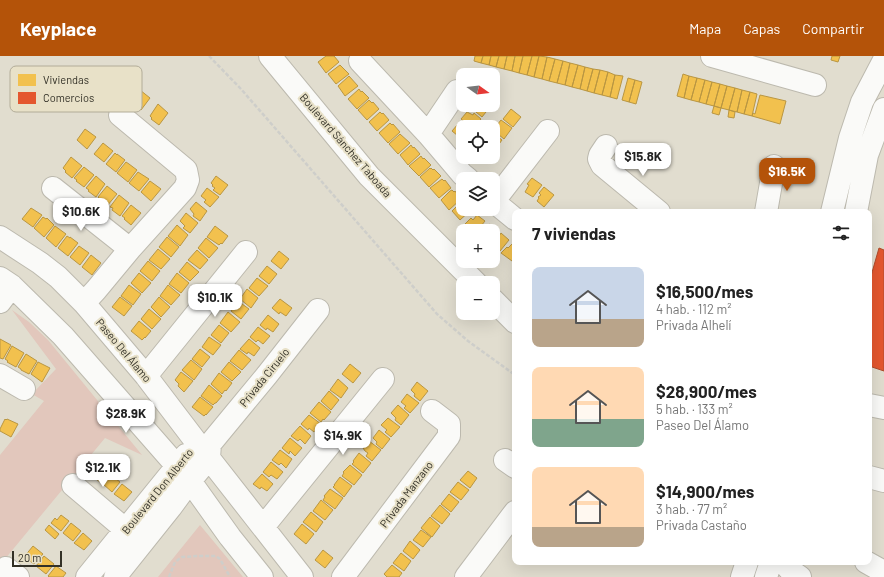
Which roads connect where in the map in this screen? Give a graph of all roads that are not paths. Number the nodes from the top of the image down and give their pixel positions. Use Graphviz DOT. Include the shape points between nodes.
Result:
graph roads {
  1 [pos="270,56"];
  2 [pos="712,56"];
  3 [pos="884,60"];
  4 [pos="360,61"];
  5 [pos="775,64"];
  6 [pos="816,85"];
  7 [pos="456,92"];
  8 [pos="862,102"];
  9 [pos="884,110"];
  10 [pos="120,115"];
  11 [pos="548,131"];
  12 [pos="428,134"];
  13 [pos="606,146"];
  14 [pos="774,166"];
  15 [pos="460,172"];
  16 [pos="53,188"];
  17 [pos="500,192"];
  18 [pos="500,207"];
  19 [pos="655,209"];
  20 [pos="767,209"];
  21 [pos="833,209"];
  22 [pos="857,209"];
  23 [pos="512,217"];
  24 [pos="0,237"];
  25 [pos="130,249"];
  26 [pos="246,252"];
  27 [pos="469,276"];
  28 [pos="4,289"];
  29 [pos="84,303"];
  30 [pos="500,307"];
  31 [pos="318,310"];
  32 [pos="512,319"];
  33 [pos="0,375"];
  34 [pos="146,376"];
  35 [pos="383,379"];
  36 [pos="24,389"];
  37 [pos="872,405"];
  38 [pos="884,408"];
  39 [pos="432,412"];
  40 [pos="205,448"];
  41 [pos="183,474"];
  42 [pos="872,478"];
  43 [pos="884,481"];
  44 [pos="73,485"];
  45 [pos="512,516"];
  46 [pos="263,527"];
  47 [pos="126,530"];
  48 [pos="746,565"];
  49 [pos="771,565"];
  50 [pos="786,565"];
  51 [pos="871,565"];
  52 [pos="884,572"];
  53 [pos="87,577"];
  54 [pos="115,577"];
  55 [pos="262,577"];
  56 [pos="302,577"];
  57 [pos="343,577"];
  58 [pos="466,577"];
  59 [pos="742,577"];
  60 [pos="766,577"];
  61 [pos="800,577"];
  1 -- 27 [label="street, Boulevard Sánchez Taboada" via="369,176"];
  2 -- 5 [label="street"];
  3 -- 8 [label="street"];
  4 -- 12 [label="street"];
  5 -- 6 [label="street"];
  7 -- 12 [label="street"];
  8 -- 9 [label="street"];
  8 -- 21 [label="street" via="850,138"];
  9 -- 22 [label="street" via="867,155"];
  10 -- 25 [label="street" via="186,170 188,180 185,188"];
  11 -- 17 [label="street"];
  12 -- 15 [label="street"];
  13 -- 19 [label="street" via="599,159 602,165"];
  14 -- 20 [label="street"];
  16 -- 25 [label="street"];
  18 -- 23 [label="street"];
  24 -- 29 [label="street, Paseo Del Álamo" via="52,272"];
  25 -- 29 [label="street"];
  26 -- 34 [label="street"];
  28 -- 41 [label="street" via="63,336"];
  29 -- 34 [label="street, Paseo Del Álamo"];
  30 -- 32 [label="street"];
  31 -- 40 [label="street, Privada Ciruelo"];
  33 -- 36 [label="street"];
  34 -- 40 [label="street, Paseo Del Álamo"];
  35 -- 46 [label="street"];
  37 -- 38 [label="street"];
  39 -- 57 [label="street, Privada Manzano" via="449,424 449,436"];
  40 -- 41 [label="street, Boulevard Don Alberto"];
  40 -- 46 [label="street, Paseo Del Álamo"];
  41 -- 47 [label="street, Boulevard Don Alberto"];
  41 -- 54 [label="street, Boulevard Don Alberto" via="167,512"];
  41 -- 55 [label="street"];
  42 -- 43 [label="street"];
  44 -- 47 [label="street"];
  45 -- 58 [label="street"];
  46 -- 56 [label="street, Paseo Del Álamo"];
  47 -- 53 [label="street, Boulevard Don Alberto"];
  48 -- 59 [label="street"];
  49 -- 60 [label="street"];
  50 -- 61 [label="street"];
  51 -- 52 [label="street"];
}
